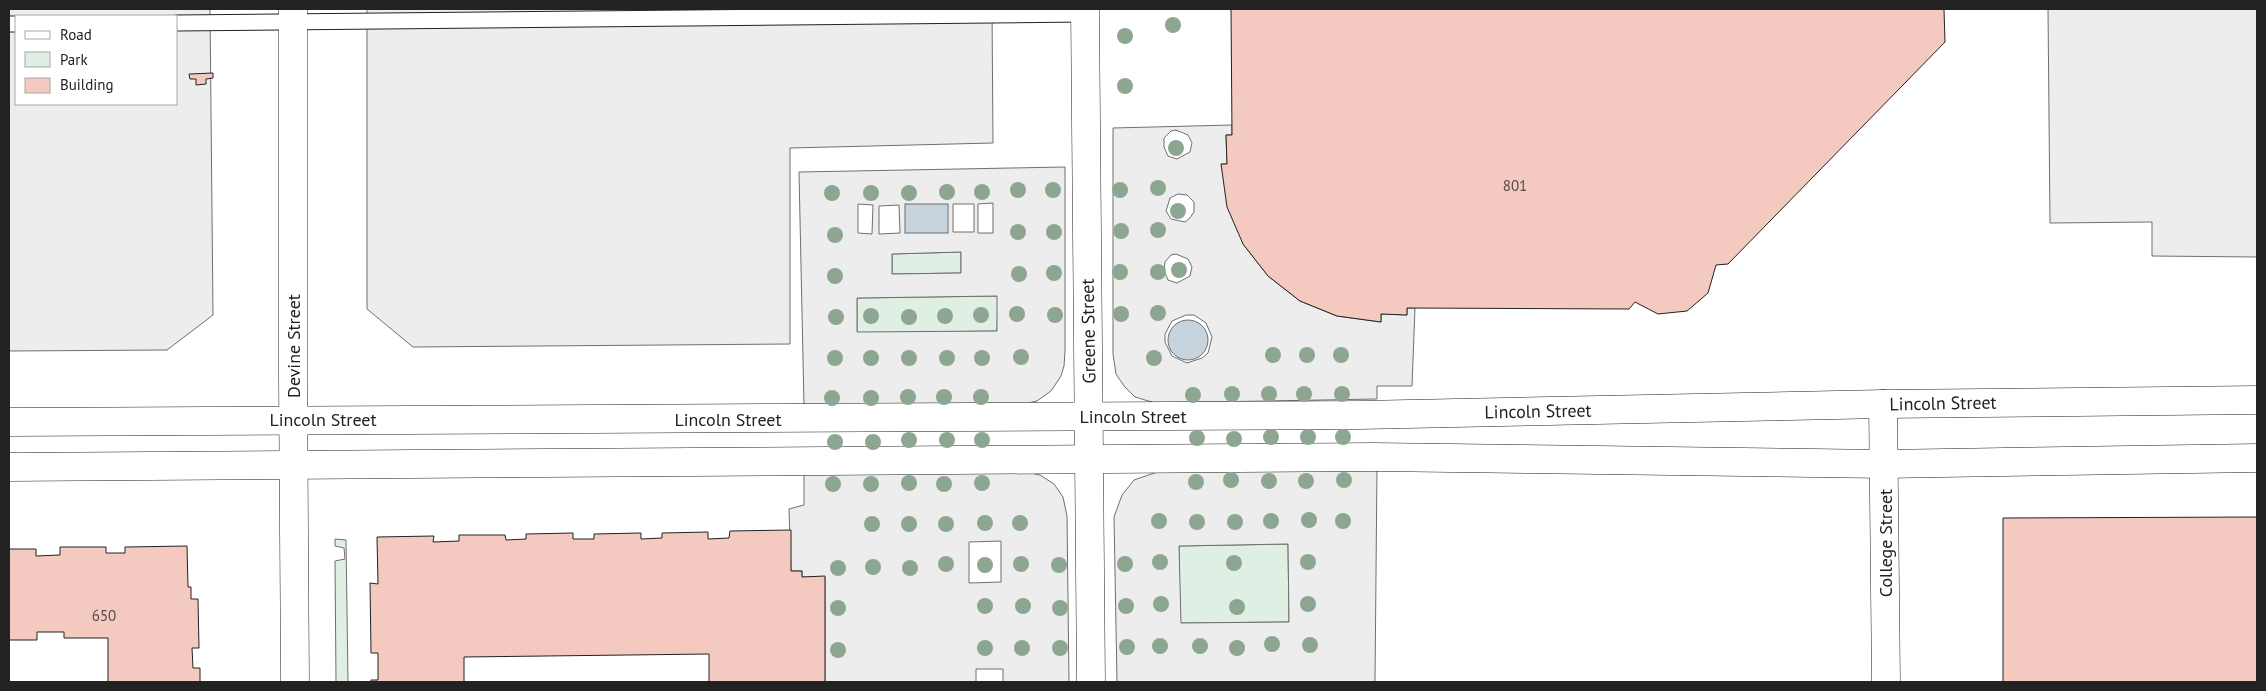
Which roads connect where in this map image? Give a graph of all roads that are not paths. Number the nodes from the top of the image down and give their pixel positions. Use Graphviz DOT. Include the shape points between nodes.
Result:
graph roads {
  1 [pos="1085,12"];
  2 [pos="293,15"];
  3 [pos="178,22"];
  4 [pos="2257,400"];
  5 [pos="1883,404"];
  6 [pos="1089,416"];
  7 [pos="293,419"];
  8 [pos="9,422"];
  9 [pos="2257,458"];
  10 [pos="1089,459"];
  11 [pos="294,463"];
  12 [pos="1884,464"];
  13 [pos="9,467"];
  14 [pos="295,682"];
  15 [pos="1091,682"];
  16 [pos="1886,682"];
  1 -- 2 [label="lane"];
  1 -- 6 [label="street, Greene Street"];
  2 -- 3 [label="lane"];
  2 -- 7 [label="street, Devine Street"];
  4 -- 5 [label="street, Lincoln Street"];
  5 -- 6 [label="street, Lincoln Street" via="1361,415"];
  5 -- 12 [label="street, College Street"];
  6 -- 7 [label="street, Lincoln Street"];
  6 -- 10 [label="street, Greene Street"];
  7 -- 8 [label="street, Lincoln Street"];
  7 -- 11 [label="street, Devine Street"];
  9 -- 12 [label="street"];
  10 -- 11 [label="street"];
  10 -- 12 [label="street" via="1375,457"];
  10 -- 15 [label="street, Greene Street"];
  11 -- 13 [label="street"];
  11 -- 14 [label="street, Devine Street"];
  12 -- 16 [label="street, College Street"];
}
